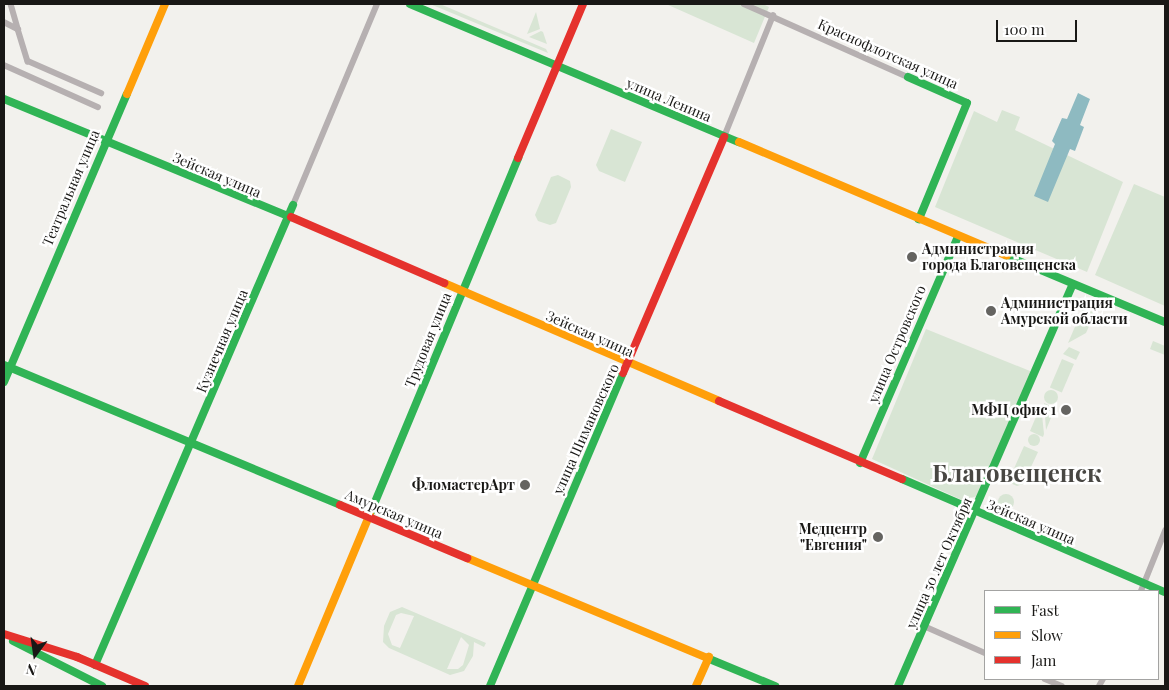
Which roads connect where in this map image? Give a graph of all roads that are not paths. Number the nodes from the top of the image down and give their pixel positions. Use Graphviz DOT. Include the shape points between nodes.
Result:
graph roads {
  1 [pos="11,4"];
  2 [pos="165,4"];
  3 [pos="377,4"];
  4 [pos="410,4"];
  5 [pos="583,4"];
  6 [pos="744,4"];
  7 [pos="774,16"];
  8 [pos="4,22"];
  9 [pos="18,29"];
  10 [pos="4,65"];
  11 [pos="558,66"];
  12 [pos="908,77"];
  13 [pos="101,93"];
  14 [pos="4,99"];
  15 [pos="98,107"];
  16 [pos="724,137"];
  17 [pos="104,141"];
  18 [pos="293,205"];
  19 [pos="288,216"];
  20 [pos="919,219"];
  21 [pos="958,236"];
  22 [pos="1074,284"];
  23 [pos="461,291"];
  24 [pos="1165,322"];
  25 [pos="628,364"];
  26 [pos="7,366"];
  27 [pos="4,382"];
  28 [pos="192,444"];
  29 [pos="860,463"];
  30 [pos="975,512"];
  31 [pos="368,518"];
  32 [pos="1165,531"];
  33 [pos="532,584"];
  34 [pos="1143,587"];
  35 [pos="1156,590"];
  36 [pos="924,626"];
  37 [pos="4,635"];
  38 [pos="984,653"];
  39 [pos="709,657"];
  40 [pos="95,665"];
  41 [pos="1047,680"];
  42 [pos="87,683"];
  43 [pos="102,686"];
  44 [pos="145,686"];
  45 [pos="298,686"];
  46 [pos="490,686"];
  47 [pos="696,686"];
  48 [pos="776,686"];
  49 [pos="898,686"];
  50 [pos="1062,686"];
  1 -- 9 [label="street"];
  2 -- 17 [label="street, Театральная улица"];
  3 -- 18 [label="street, Кузнечная улица"];
  4 -- 11 [label="street, улица Ленина"];
  5 -- 11 [label="street, Трудовая улица"];
  6 -- 7 [label="street, Краснофлотская улица"];
  7 -- 12 [label="street, Краснофлотская улица"];
  7 -- 16 [label="street, улица Шимановского"];
  8 -- 9 [label="street"];
  9 -- 13 [label="street" via="28,61"];
  10 -- 15 [label="street"];
  11 -- 16 [label="street, улица Ленина"];
  11 -- 23 [label="street, Трудовая улица"];
  12 -- 20 [label="street, Краснофлотская улица" via="968,103"];
  14 -- 17 [label="street, Зейская улица"];
  16 -- 20 [label="street, улица Ленина"];
  16 -- 25 [label="street, улица Шимановского"];
  17 -- 19 [label="street, Зейская улица"];
  17 -- 26 [label="street, Театральная улица"];
  18 -- 19 [label="street, Кузнечная улица"];
  19 -- 23 [label="street, Зейская улица"];
  19 -- 28 [label="street, Кузнечная улица"];
  20 -- 21 [label="street, улица Ленина"];
  21 -- 22 [label="street, улица Ленина"];
  21 -- 29 [label="street, улица Островского"];
  22 -- 24 [label="street, улица Ленина"];
  22 -- 30 [label="street, улица 50 лет Октября"];
  23 -- 25 [label="street, Зейская улица"];
  23 -- 31 [label="street, Трудовая улица"];
  25 -- 29 [label="street, Зейская улица"];
  25 -- 33 [label="street, улица Шимановского"];
  26 -- 27 [label="street, Театральная улица"];
  26 -- 28 [label="street, Амурская улица"];
  28 -- 31 [label="street, Амурская улица"];
  28 -- 40 [label="street, Кузнечная улица"];
  29 -- 30 [label="street, Зейская улица"];
  30 -- 34 [label="street, Зейская улица"];
  30 -- 36 [label="street, улица 50 лет Октября"];
  31 -- 33 [label="street, Амурская улица"];
  31 -- 45 [label="street, Трудовая улица"];
  32 -- 34 [label="street"];
  33 -- 39 [label="street, Амурская улица"];
  33 -- 46 [label="street, улица Шимановского"];
  34 -- 35 [label="street, Зейская улица"];
  36 -- 38 [label="street"];
  36 -- 49 [label="street, улица 50 лет Октября"];
  37 -- 40 [label="street"];
  37 -- 42 [label="street"];
  39 -- 47 [label="street"];
  39 -- 48 [label="street, Амурская улица"];
  40 -- 42 [label="street, Кузнечная улица"];
  40 -- 44 [label="street"];
  41 -- 50 [label="street"];
  42 -- 43 [label="street"];
}
